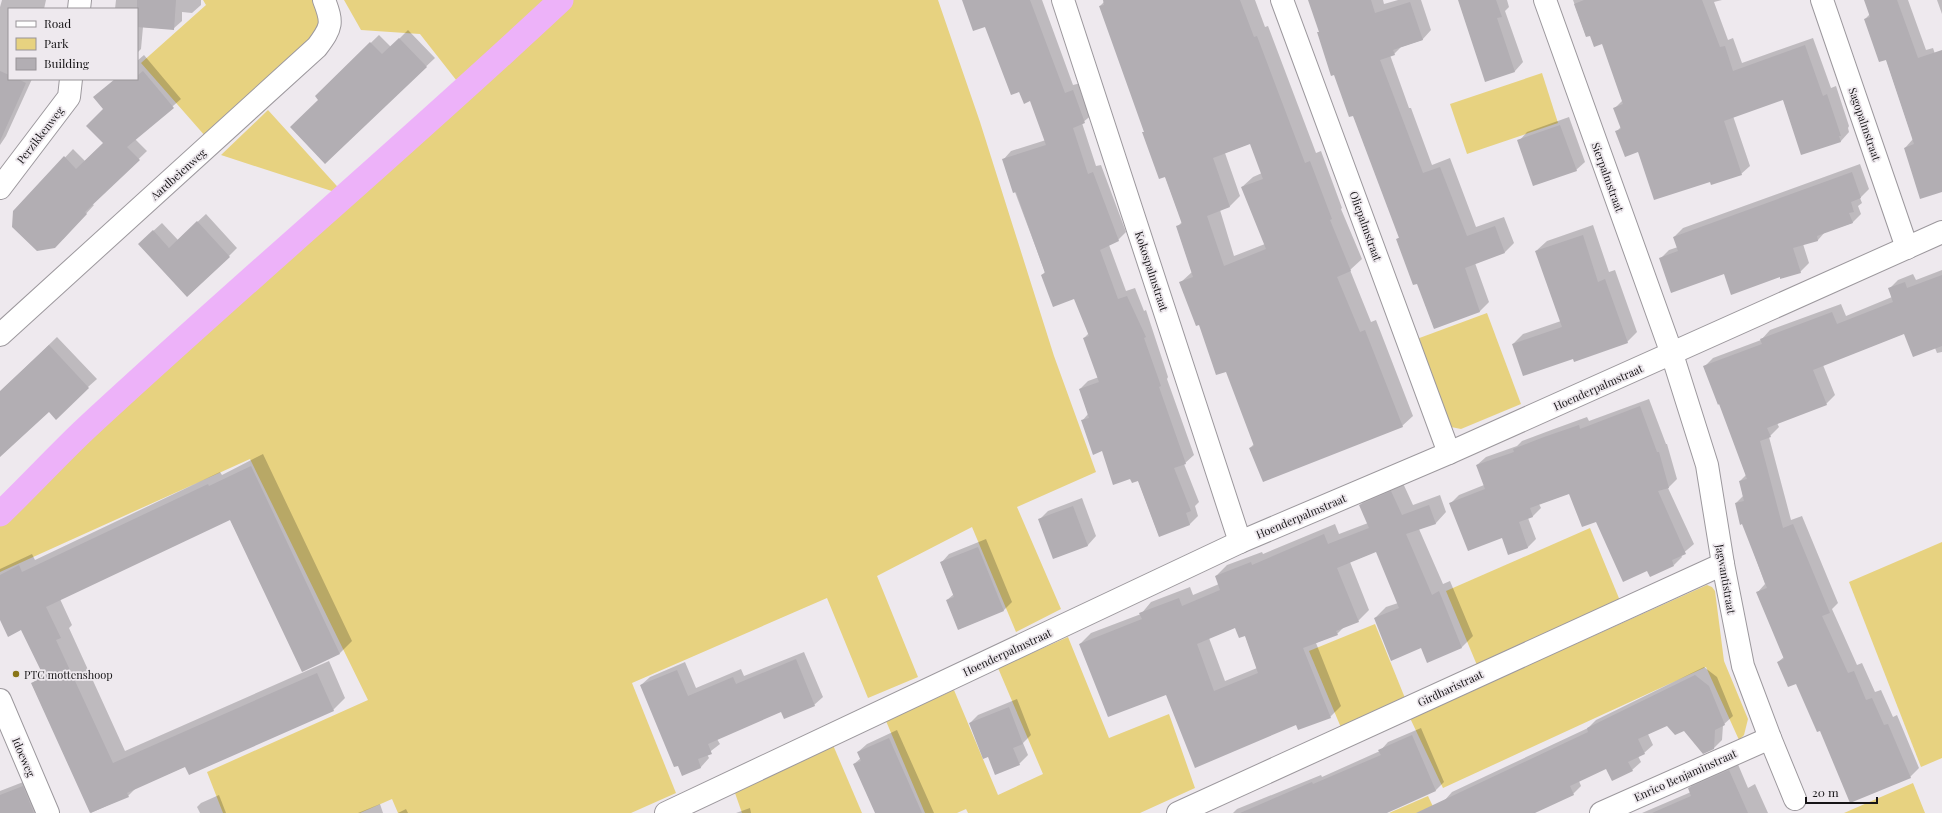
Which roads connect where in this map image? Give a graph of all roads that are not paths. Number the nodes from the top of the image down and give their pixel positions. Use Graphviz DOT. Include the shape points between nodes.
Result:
graph roads {
  1 [pos="324,0"];
  2 [pos="1063,0"];
  3 [pos="1282,0"];
  4 [pos="1545,0"];
  5 [pos="1822,0"];
  6 [pos="71,80"];
  7 [pos="0,188"];
  8 [pos="1942,232"];
  9 [pos="1907,248"];
  10 [pos="0,336"];
  11 [pos="1672,354"];
  12 [pos="1450,453"];
  13 [pos="1240,542"];
  14 [pos="1723,564"];
  15 [pos="0,700"];
  16 [pos="1770,738"];
  17 [pos="1796,799"];
  18 [pos="48,813"];
  19 [pos="666,813"];
  20 [pos="1178,813"];
  21 [pos="1601,813"];
  1 -- 10 [label="street, Aardbeienweg" via="330,16 329,31 317,47"];
  2 -- 13 [label="street, Kokospalmstraat"];
  3 -- 12 [label="street, Oliepalmstraat"];
  4 -- 11 [label="street, Sierpalmstraat"];
  5 -- 9 [label="street, Sagopalmstraat"];
  6 -- 7 [label="street, Perzikkenweg" via="69,97"];
  8 -- 9 [label="street, Hoenderpalmstraat"];
  9 -- 11 [label="street, Hoenderpalmstraat"];
  11 -- 12 [label="street, Hoenderpalmstraat"];
  11 -- 14 [label="street, Jagwantistraat" via="1707,465"];
  12 -- 13 [label="street, Hoenderpalmstraat"];
  13 -- 19 [label="street, Hoenderpalmstraat"];
  14 -- 16 [label="street, Jagwantistraat" via="1743,666"];
  14 -- 20 [label="street, Girdharistraat"];
  15 -- 18 [label="street, Idoeweg"];
  16 -- 17 [label="street, Jagwantistraat"];
  16 -- 21 [label="street, Enrico Benjaminstraat"];
}
